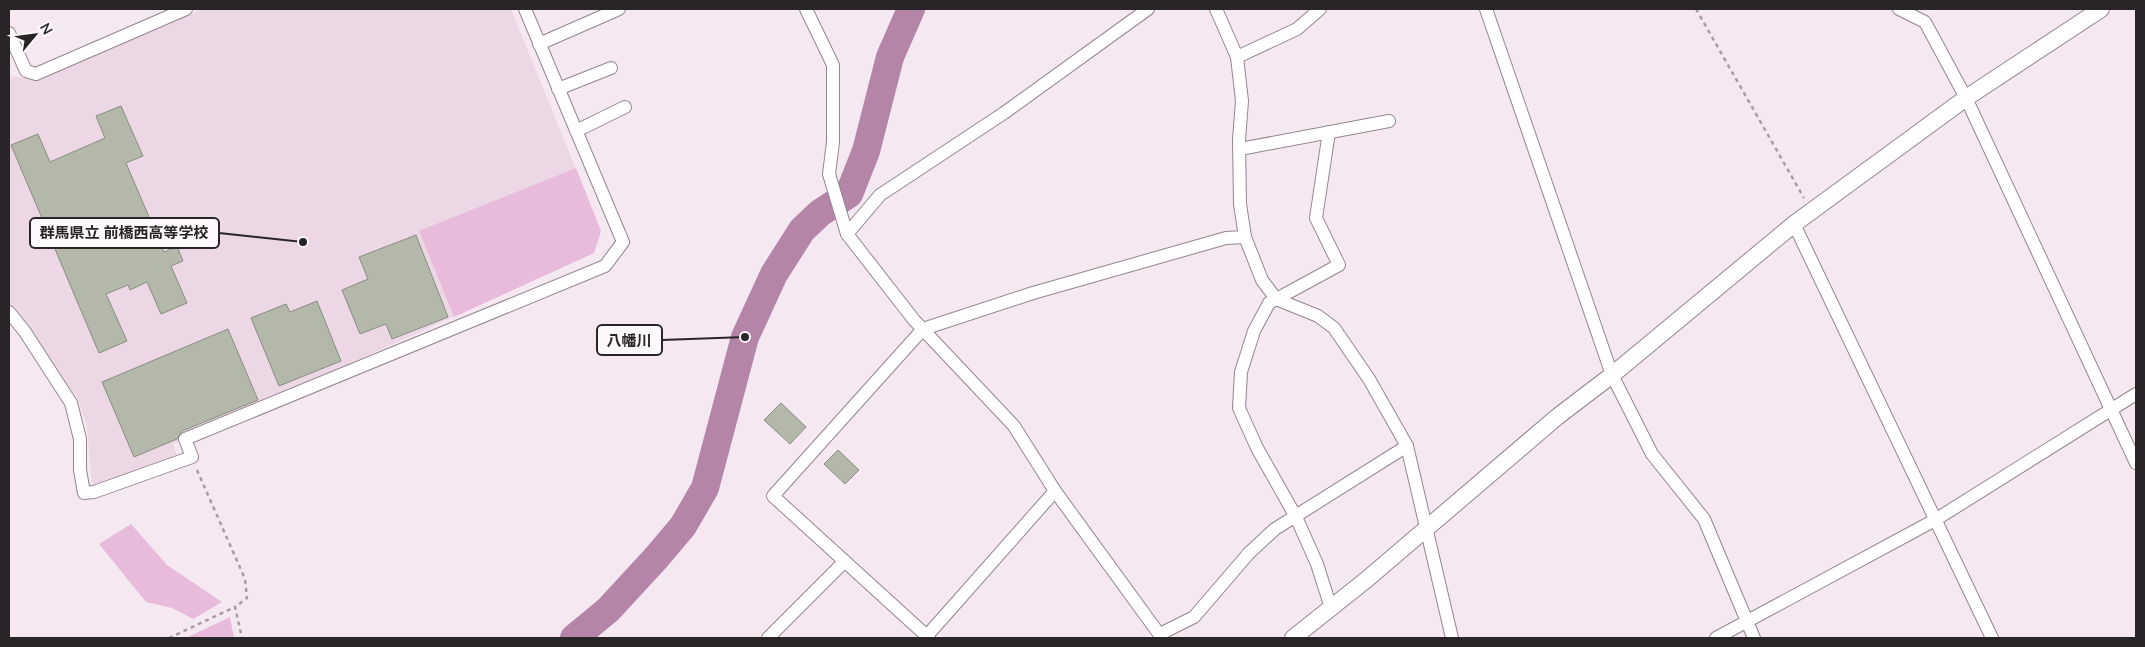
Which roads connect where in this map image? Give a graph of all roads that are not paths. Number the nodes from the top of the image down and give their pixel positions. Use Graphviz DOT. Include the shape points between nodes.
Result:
graph roads {
  1 [pos="186,9"];
  2 [pos="525,9"];
  3 [pos="619,9"];
  4 [pos="806,9"];
  5 [pos="1148,9"];
  6 [pos="1216,9"];
  7 [pos="1320,9"];
  8 [pos="1486,9"];
  9 [pos="1900,9"];
  10 [pos="2101,9"];
  11 [pos="9,33"];
  12 [pos="539,44"];
  13 [pos="1238,57"];
  14 [pos="611,68"];
  15 [pos="558,89"];
  16 [pos="1966,98"];
  17 [pos="625,106"];
  18 [pos="1389,120"];
  19 [pos="576,131"];
  20 [pos="1328,132"];
  21 [pos="1240,149"];
  22 [pos="1794,224"];
  23 [pos="847,234"];
  24 [pos="1245,237"];
  25 [pos="1276,299"];
  26 [pos="9,312"];
  27 [pos="923,329"];
  28 [pos="1612,375"];
  29 [pos="2136,394"];
  30 [pos="2111,408"];
  31 [pos="1407,446"];
  32 [pos="2136,463"];
  33 [pos="1055,491"];
  34 [pos="1296,518"];
  35 [pos="1935,520"];
  36 [pos="1426,529"];
  37 [pos="844,562"];
  38 [pos="1331,608"];
  39 [pos="1745,621"];
  40 [pos="1161,636"];
  41 [pos="927,637"];
  42 [pos="768,638"];
  43 [pos="1293,638"];
  44 [pos="1452,638"];
  45 [pos="1716,638"];
  46 [pos="1754,638"];
  47 [pos="1992,638"];
  1 -- 11 [label="street" via="36,74 26,71"];
  2 -- 12 [label="street"];
  3 -- 12 [label="street"];
  4 -- 23 [label="street" via="833,64 833,142 829,174"];
  5 -- 23 [label="street" via="1004,113 880,195"];
  6 -- 13 [label="street"];
  7 -- 13 [label="street" via="1297,29"];
  8 -- 28 [label="street"];
  9 -- 16 [label="street" via="1925,22"];
  10 -- 16 [label="street"];
  12 -- 15 [label="street"];
  13 -- 21 [label="street" via="1242,101"];
  14 -- 15 [label="street"];
  15 -- 19 [label="street"];
  16 -- 22 [label="street"];
  16 -- 30 [label="street"];
  17 -- 19 [label="street"];
  18 -- 20 [label="street"];
  19 -- 26 [label="street" via="623,242 605,266 185,439 192,457 94,492 84,493 80,439 71,403"];
  20 -- 21 [label="street"];
  20 -- 25 [label="street" via="1316,218 1339,265"];
  21 -- 24 [label="street" via="1240,204"];
  22 -- 28 [label="street"];
  22 -- 35 [label="street"];
  23 -- 27 [label="street"];
  24 -- 25 [label="street" via="1262,280"];
  24 -- 27 [label="street" via="1226,238"];
  25 -- 31 [label="street" via="1318,316 1334,328 1369,379"];
  25 -- 34 [label="street" via="1269,303 1254,331 1241,372 1239,408"];
  27 -- 33 [label="street" via="1014,426"];
  27 -- 37 [label="street" via="773,496"];
  28 -- 36 [label="street" via="1557,417"];
  28 -- 39 [label="street" via="1652,454 1704,519"];
  29 -- 30 [label="street"];
  30 -- 32 [label="street"];
  30 -- 35 [label="street"];
  31 -- 34 [label="street"];
  31 -- 36 [label="street"];
  33 -- 40 [label="street"];
  33 -- 41 [label="street"];
  34 -- 38 [label="street" via="1317,564"];
  34 -- 40 [label="street" via="1275,529 1249,553 1194,617"];
  35 -- 39 [label="street"];
  35 -- 47 [label="street"];
  36 -- 38 [label="street"];
  36 -- 44 [label="street"];
  37 -- 41 [label="street"];
  37 -- 42 [label="street"];
  38 -- 43 [label="street"];
  39 -- 45 [label="street"];
  39 -- 46 [label="street"];
}
